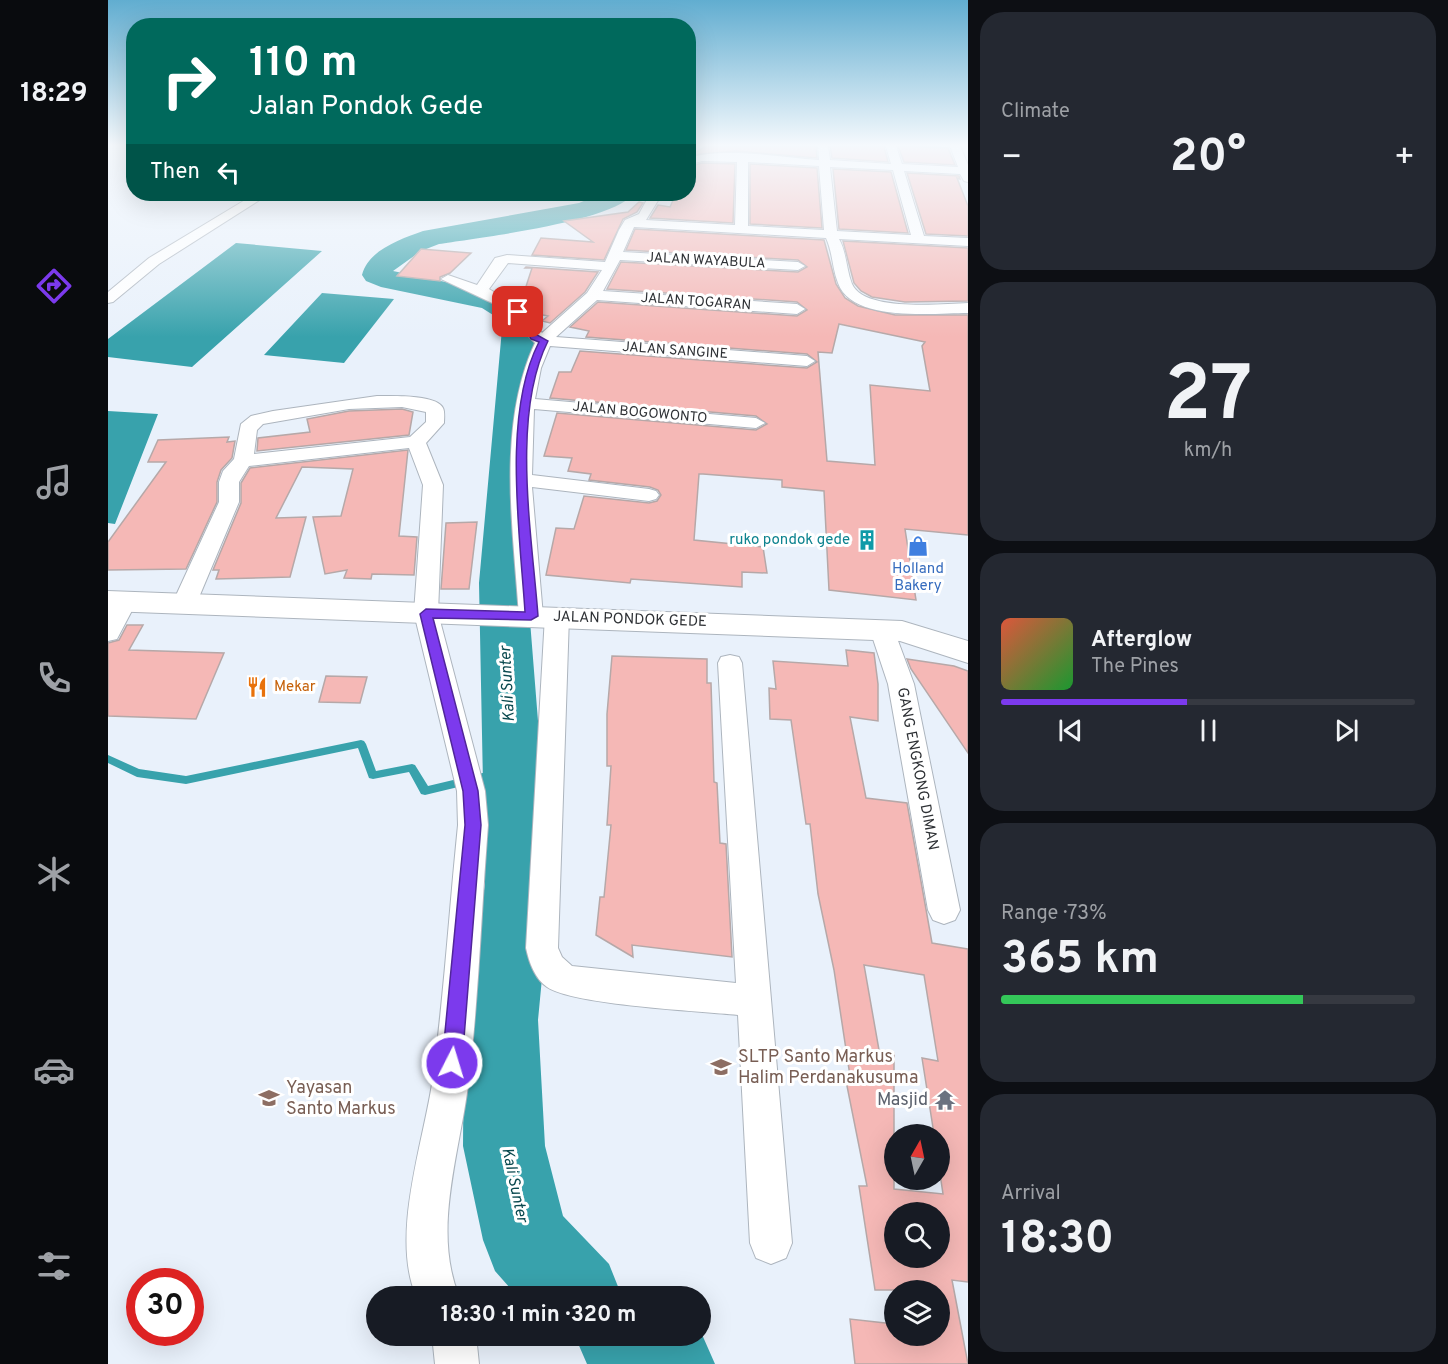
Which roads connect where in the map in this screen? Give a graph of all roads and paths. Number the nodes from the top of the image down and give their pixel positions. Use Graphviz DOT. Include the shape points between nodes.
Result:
graph roads {
  1 [pos="238,210"];
  2 [pos="647,210"];
  3 [pos="740,210"];
  4 [pos="829,210"];
  5 [pos="909,210"];
  6 [pos="630,223"];
  7 [pos="741,229"];
  8 [pos="831,235"];
  9 [pos="919,240"];
  10 [pos="968,242"];
  11 [pos="612,261"];
  12 [pos="798,266"];
  13 [pos="448,279"];
  14 [pos="480,291"];
  15 [pos="594,295"];
  16 [pos="108,299"];
  17 [pos="968,308"];
  18 [pos="797,309"];
  19 [pos="544,341"];
  20 [pos="807,361"];
  21 [pos="525,403"];
  22 [pos="756,423"];
  23 [pos="416,442"];
  24 [pos="243,461"];
  25 [pos="522,480"];
  26 [pos="650,495"];
  27 [pos="117,601"];
  28 [pos="185,602"];
  29 [pos="426,614"];
  30 [pos="534,616"];
  31 [pos="968,628"];
  32 [pos="892,631"];
  33 [pos="108,633"];
  34 [pos="968,652"];
  35 [pos="730,663"];
  36 [pos="944,910"];
  37 [pos="754,1001"];
  38 [pos="771,1243"];
  39 [pos="433,1286"];
  40 [pos="455,1346"];
  41 [pos="457,1364"];
  1 -- 16 [label="street" via="154,261"];
  2 -- 6 [label="street"];
  3 -- 7 [label="street"];
  4 -- 8 [label="street"];
  5 -- 9 [label="street"];
  6 -- 7 [label="street"];
  6 -- 11 [label="street"];
  7 -- 8 [label="street"];
  8 -- 9 [label="street"];
  8 -- 17 [label="street" via="845,284 853,296 876,306"];
  9 -- 10 [label="street"];
  11 -- 12 [label="street, JALAN WAYABULA"];
  11 -- 14 [label="street, JALAN WAYABULA" via="500,261"];
  11 -- 15 [label="street"];
  13 -- 14 [label="street"];
  14 -- 19 [label="street" via="500,298 518,312 534,337"];
  15 -- 18 [label="street, JALAN TOGARAN"];
  15 -- 19 [label="street"];
  19 -- 20 [label="street, JALAN SANGINE"];
  19 -- 21 [label="street"];
  21 -- 22 [label="street, JALAN BOGOWONTO"];
  21 -- 25 [label="street"];
  23 -- 24 [label="street"];
  23 -- 24 [label="street" via="435,423 435,409 427,403 374,401 257,420 248,428"];
  23 -- 29 [label="street" via="433,485"];
  24 -- 28 [label="street" via="233,471 229,502"];
  25 -- 26 [label="street"];
  25 -- 30 [label="street"];
  27 -- 28 [label="main road, JALAN PONDOK GEDE"];
  27 -- 33 [label="street"];
  28 -- 29 [label="main road, JALAN PONDOK GEDE"];
  29 -- 30 [label="main road, JALAN PONDOK GEDE"];
  29 -- 39 [label="street" via="471,791 473,844 451,1073 427,1218"];
  30 -- 32 [label="main road, JALAN PONDOK GEDE"];
  30 -- 37 [label="street" via="542,948 546,965 567,981"];
  31 -- 32 [label="main road"];
  32 -- 34 [label="main road, JALAN PONDOK GEDE"];
  32 -- 36 [label="street, GANG ENGKONG DIMAN"];
  35 -- 37 [label="street"];
  37 -- 38 [label="street"];
  40 -- 41 [label="street"];
}
